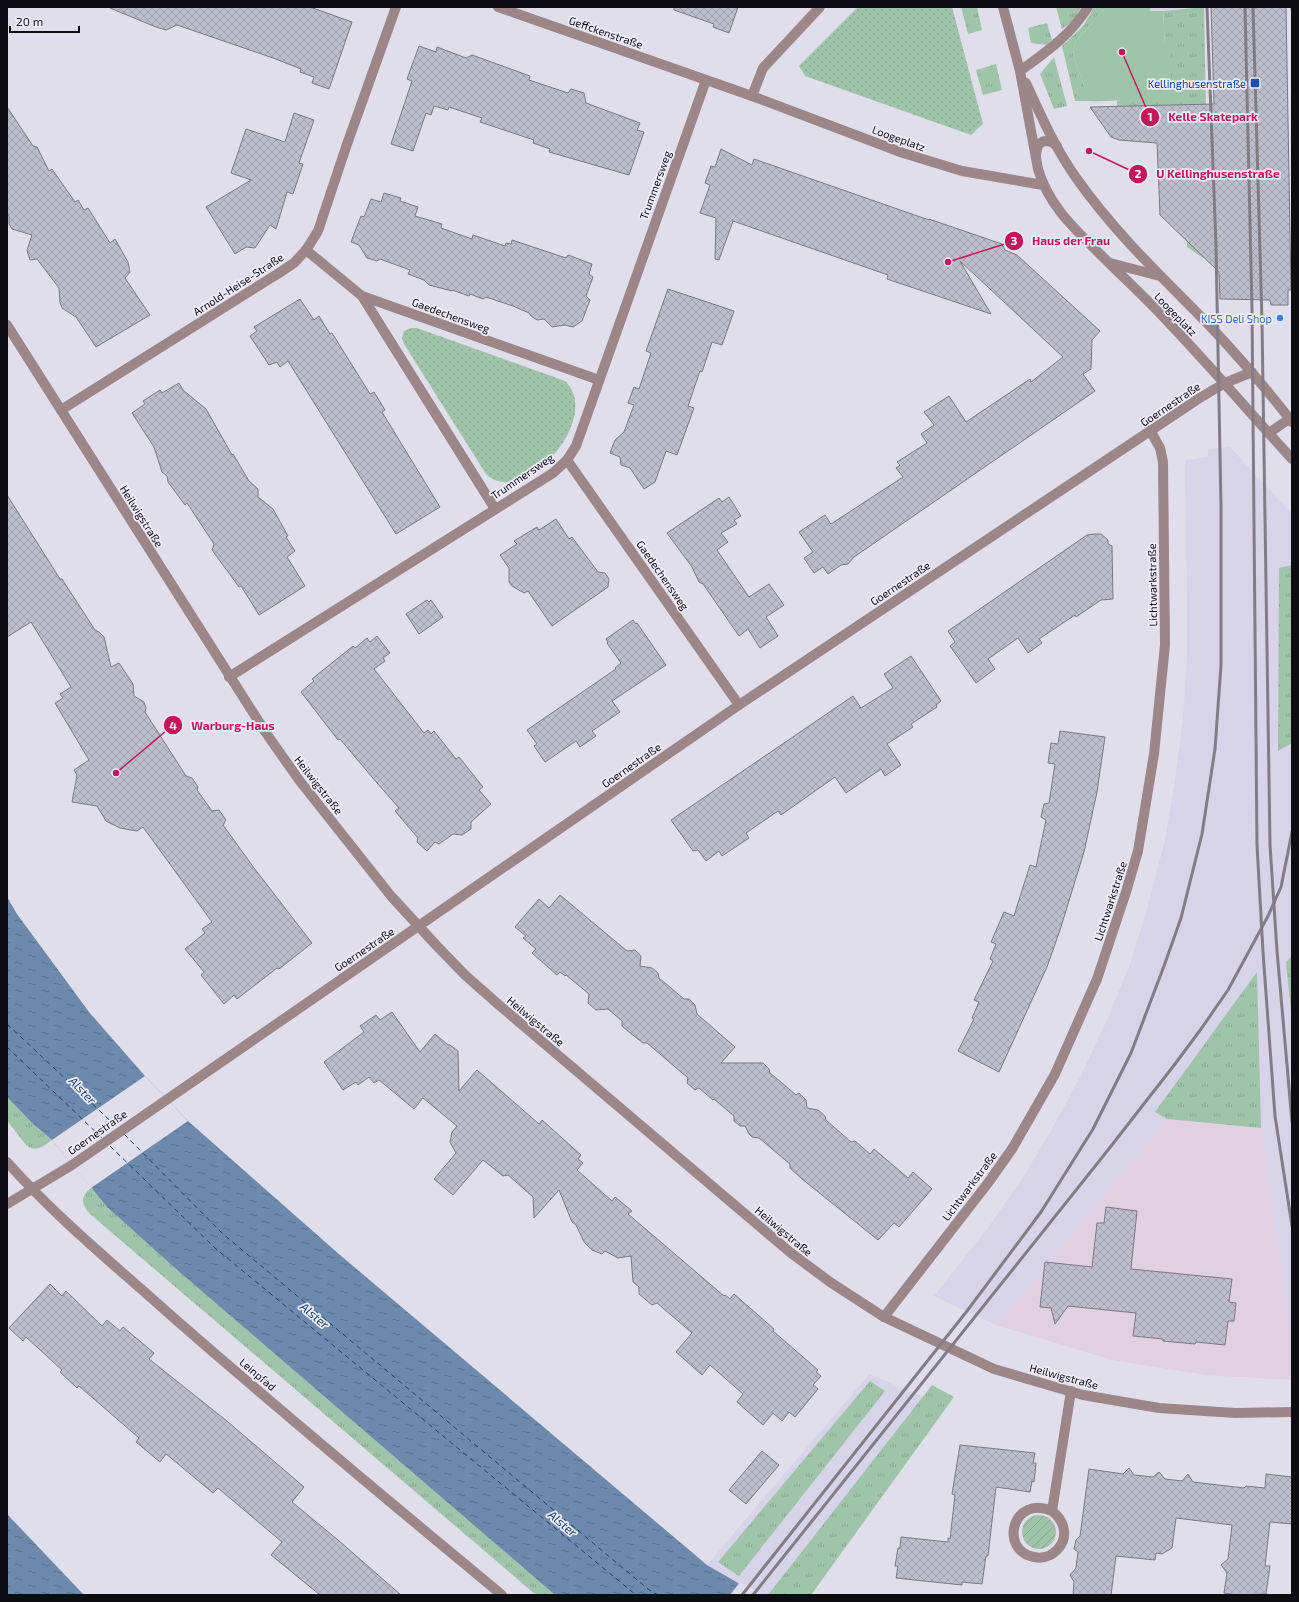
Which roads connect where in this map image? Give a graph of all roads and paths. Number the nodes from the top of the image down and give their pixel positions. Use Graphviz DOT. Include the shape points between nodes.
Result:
graph roads {
  1 [pos="396,7"];
  2 [pos="498,7"];
  3 [pos="820,7"];
  4 [pos="1003,7"];
  5 [pos="1088,7"];
  6 [pos="1020,71"];
  7 [pos="706,80"];
  8 [pos="752,96"];
  9 [pos="1058,148"];
  10 [pos="1036,155"];
  11 [pos="1043,185"];
  12 [pos="306,250"];
  13 [pos="1108,263"];
  14 [pos="1160,276"];
  15 [pos="362,296"];
  16 [pos="7,325"];
  17 [pos="1252,372"];
  18 [pos="599,380"];
  19 [pos="1225,384"];
  20 [pos="61,410"];
  21 [pos="1291,419"];
  22 [pos="1150,432"];
  23 [pos="1269,434"];
  24 [pos="1292,459"];
  25 [pos="567,460"];
  26 [pos="495,509"];
  27 [pos="229,677"];
  28 [pos="739,705"];
  29 [pos="418,926"];
  30 [pos="7,1162"];
  31 [pos="32,1190"];
  32 [pos="7,1204"];
  33 [pos="884,1317"];
  34 [pos="1070,1391"];
  35 [pos="1292,1412"];
  36 [pos="1052,1511"];
  37 [pos="502,1595"];
  1 -- 12 [label="street, Arnold-Heise-Straße" via="318,231"];
  2 -- 7 [label="street, Geffckenstraße"];
  3 -- 8 [label="street" via="763,68"];
  4 -- 6 [label="street, Loogeplatz"];
  5 -- 6 [label="street" via="1065,36"];
  6 -- 9 [label="street, Loogeplatz"];
  6 -- 10 [label="street, Loogeplatz"];
  7 -- 8 [label="street, Loogeplatz"];
  7 -- 18 [label="street, Trummersweg"];
  8 -- 11 [label="street, Loogeplatz" via="903,153 962,171"];
  9 -- 10 [label="street" via="1051,141 1044,141 1036,148"];
  9 -- 14 [label="street, Loogeplatz" via="1100,210"];
  10 -- 11 [label="street, Loogeplatz"];
  11 -- 13 [label="street, Loogeplatz" via="1062,216"];
  12 -- 15 [label="street, Gaedechensweg"];
  12 -- 20 [label="street, Arnold-Heise-Straße" via="294,263 279,273"];
  13 -- 14 [label="street, Loogeplatz"];
  13 -- 19 [label="street, Loogeplatz" via="1170,324"];
  14 -- 17 [label="street, Loogeplatz"];
  15 -- 18 [label="street, Gaedechensweg"];
  15 -- 26 [label="street, Gaedechensweg"];
  16 -- 20 [label="street, Heilwigstraße"];
  17 -- 19 [label="street, Goernestraße"];
  17 -- 21 [label="street"];
  18 -- 25 [label="street, Trummersweg" via="576,446"];
  19 -- 22 [label="street, Goernestraße"];
  19 -- 23 [label="street"];
  20 -- 27 [label="street, Heilwigstraße"];
  21 -- 23 [label="street"];
  22 -- 28 [label="street, Goernestraße"];
  22 -- 33 [label="street, Lichtwarkstraße" via="1160,448 1163,462 1165,645 1154,754 1138,851 1126,892 1097,979 1055,1074 1012,1149"];
  23 -- 24 [label="street"];
  25 -- 26 [label="street, Trummersweg" via="553,473"];
  25 -- 28 [label="street, Gaedechensweg"];
  26 -- 27 [label="street, Trummersweg"];
  27 -- 29 [label="street, Heilwigstraße" via="299,780"];
  28 -- 29 [label="street, Goernestraße"];
  29 -- 31 [label="street, Goernestraße"];
  29 -- 33 [label="street, Heilwigstraße" via="498,1005 791,1253"];
  30 -- 31 [label="street, Leinpfad"];
  31 -- 32 [label="street, Goernestraße"];
  31 -- 37 [label="street, Leinpfad" via="224,1362"];
  33 -- 34 [label="street, Heilwigstraße" via="994,1369"];
  34 -- 35 [label="street, Heilwigstraße" via="1159,1408 1235,1413"];
  34 -- 36 [label="street"];
  36 -- 36 [label="street" via="1060,1519 1064,1530 1062,1543 1058,1549 1044,1558 1023,1553 1014,1537 1014,1525 1018,1517 1032,1508"];
}
